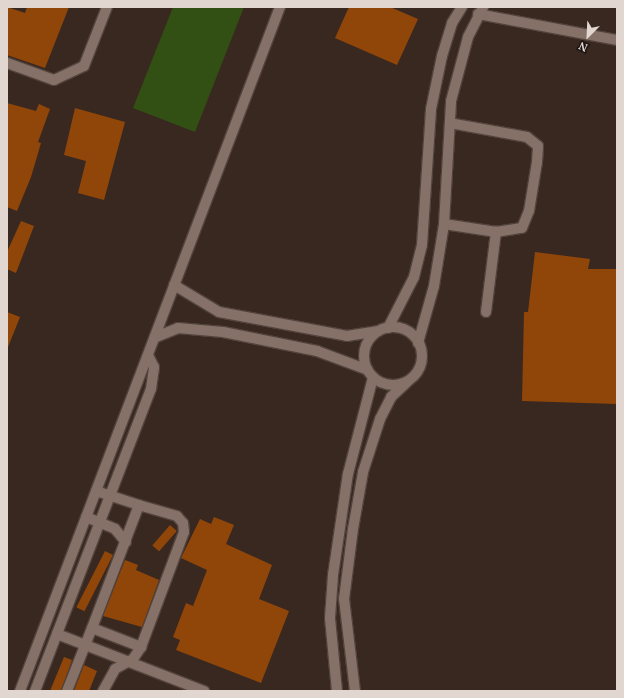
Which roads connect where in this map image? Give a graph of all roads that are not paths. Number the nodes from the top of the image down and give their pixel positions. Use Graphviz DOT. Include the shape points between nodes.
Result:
graph roads {
  1 [pos="107,7"];
  2 [pos="280,7"];
  3 [pos="462,7"];
  4 [pos="480,11"];
  5 [pos="617,40"];
  6 [pos="7,63"];
  7 [pos="450,123"];
  8 [pos="444,224"];
  9 [pos="496,232"];
  10 [pos="174,285"];
  11 [pos="486,312"];
  12 [pos="383,330"];
  13 [pos="156,337"];
  14 [pos="418,343"];
  15 [pos="149,357"];
  16 [pos="370,374"];
  17 [pos="407,382"];
  18 [pos="96,491"];
  19 [pos="110,497"];
  20 [pos="139,505"];
  21 [pos="86,517"];
  22 [pos="101,522"];
  23 [pos="126,542"];
  24 [pos="92,628"];
  25 [pos="57,634"];
  26 [pos="84,645"];
  27 [pos="141,648"];
  28 [pos="128,662"];
  29 [pos="20,691"];
  30 [pos="35,691"];
  31 [pos="67,691"];
  32 [pos="103,691"];
  33 [pos="204,691"];
  34 [pos="337,691"];
  35 [pos="355,691"];
  1 -- 6 [label="street" via="84,66 54,80"];
  2 -- 10 [label="street"];
  3 -- 12 [label="street" via="452,23 431,109 422,245 414,277"];
  4 -- 5 [label="street"];
  4 -- 7 [label="street" via="453,94"];
  7 -- 8 [label="street"];
  7 -- 9 [label="street" via="526,137 538,146 529,211 522,228"];
  8 -- 9 [label="street"];
  8 -- 14 [label="street" via="434,286"];
  9 -- 11 [label="street"];
  10 -- 12 [label="street" via="218,312 347,336"];
  10 -- 13 [label="street"];
  12 -- 14 [label="street" via="405,331"];
  12 -- 16 [label="street" via="372,336 364,352"];
  13 -- 15 [label="street"];
  13 -- 16 [label="street" via="178,328 222,332 318,351"];
  14 -- 17 [label="street" via="421,360 414,376"];
  15 -- 18 [label="street"];
  15 -- 19 [label="street" via="154,367 153,382"];
  16 -- 17 [label="street" via="389,385"];
  16 -- 34 [label="street" via="348,474 334,568 330,618"];
  17 -- 35 [label="street" via="391,397 382,413 363,472 353,529 344,598"];
  18 -- 19 [label="street"];
  18 -- 21 [label="street"];
  19 -- 20 [label="street"];
  19 -- 22 [label="street"];
  20 -- 23 [label="street"];
  20 -- 27 [label="street" via="177,516 184,528"];
  21 -- 22 [label="street"];
  21 -- 29 [label="street"];
  22 -- 23 [label="street" via="116,529"];
  22 -- 25 [label="street"];
  23 -- 24 [label="street"];
  24 -- 26 [label="street"];
  24 -- 27 [label="street"];
  25 -- 26 [label="street"];
  25 -- 30 [label="street"];
  26 -- 28 [label="street"];
  26 -- 31 [label="street"];
  27 -- 28 [label="street"];
  28 -- 32 [label="street" via="115,669"];
  28 -- 33 [label="street"];
}
